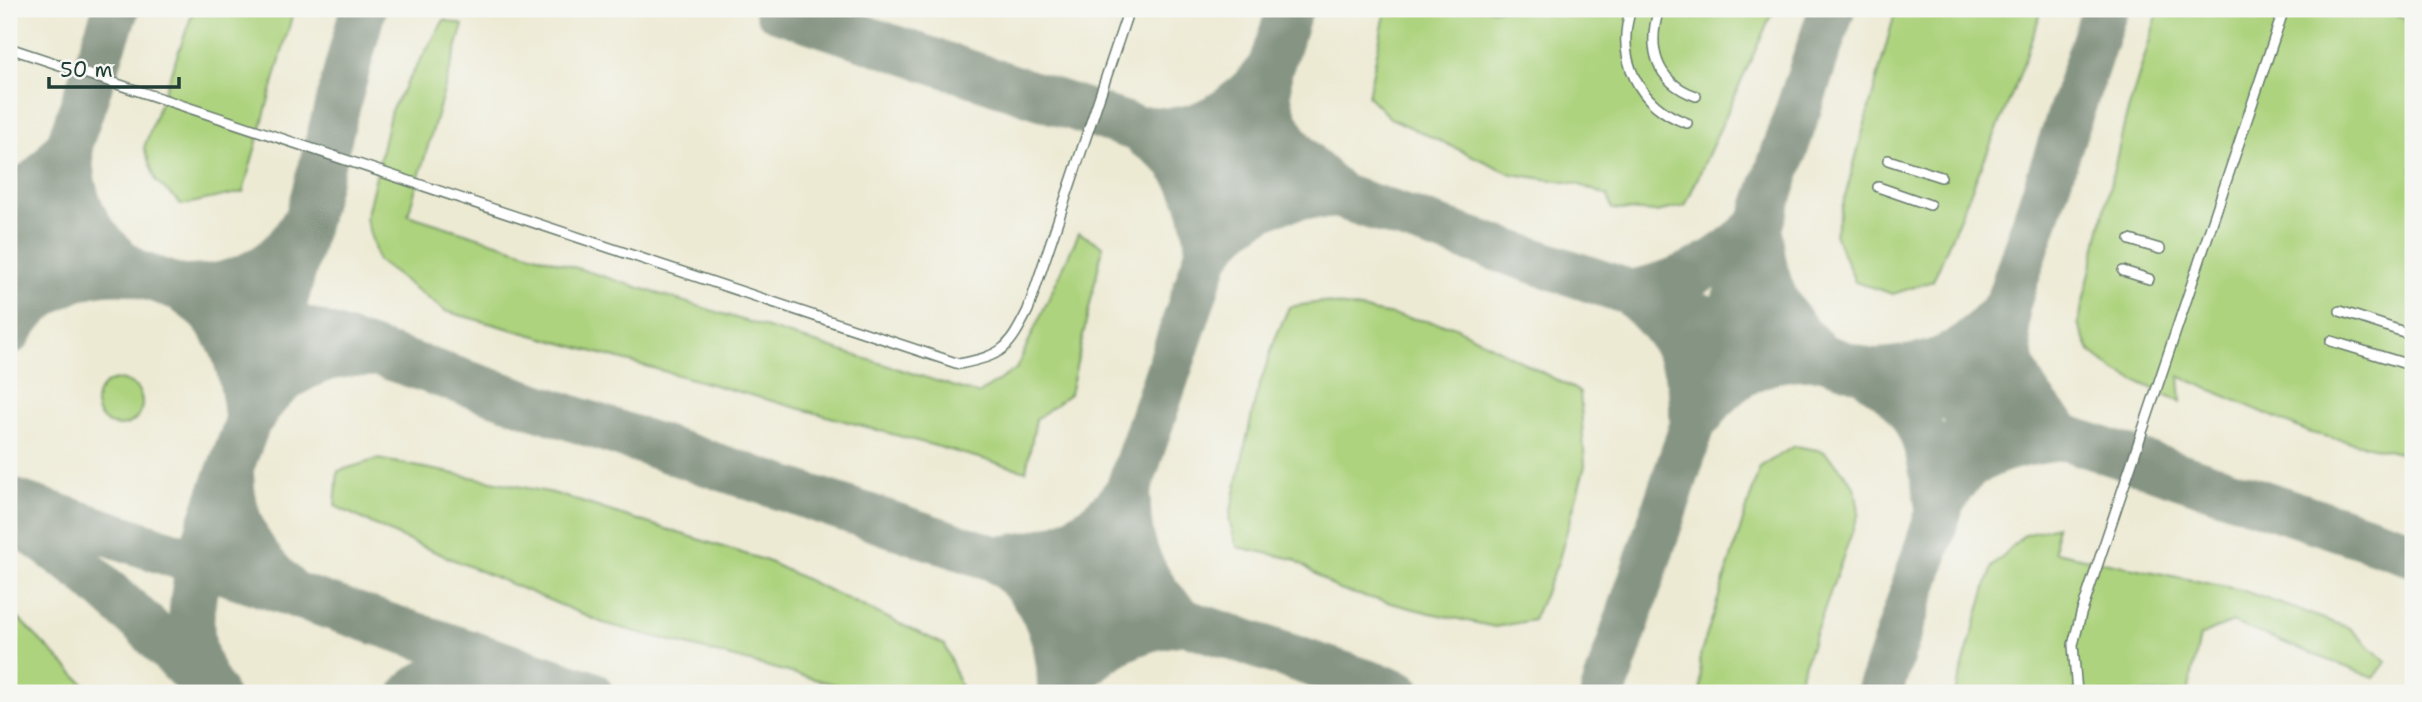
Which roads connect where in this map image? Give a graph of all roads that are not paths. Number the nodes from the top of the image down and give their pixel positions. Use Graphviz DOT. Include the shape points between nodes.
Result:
graph roads {
  1 [pos="1129,9"];
  2 [pos="1631,9"];
  3 [pos="1659,9"];
  4 [pos="2284,9"];
  5 [pos="9,48"];
  6 [pos="1696,96"];
  7 [pos="1687,123"];
  8 [pos="1888,160"];
  9 [pos="1941,177"];
  10 [pos="1878,187"];
  11 [pos="1930,205"];
  12 [pos="2130,240"];
  13 [pos="2160,249"];
  14 [pos="2123,271"];
  15 [pos="2150,279"];
  16 [pos="2340,311"];
  17 [pos="2413,335"];
  18 [pos="2331,341"];
  19 [pos="2413,366"];
  20 [pos="2077,693"];
  1 -- 5 [label="lane" via="1028,310 1005,348 991,358 959,364"];
  2 -- 7 [label="lane" via="1625,50 1634,80 1654,105"];
  3 -- 6 [label="lane" via="1653,33 1659,67 1674,84"];
  4 -- 20 [label="lane" via="2081,614 2073,645"];
  8 -- 9 [label="lane"];
  10 -- 11 [label="lane"];
  12 -- 13 [label="lane"];
  14 -- 15 [label="lane"];
  16 -- 17 [label="lane"];
  18 -- 19 [label="lane"];
}
